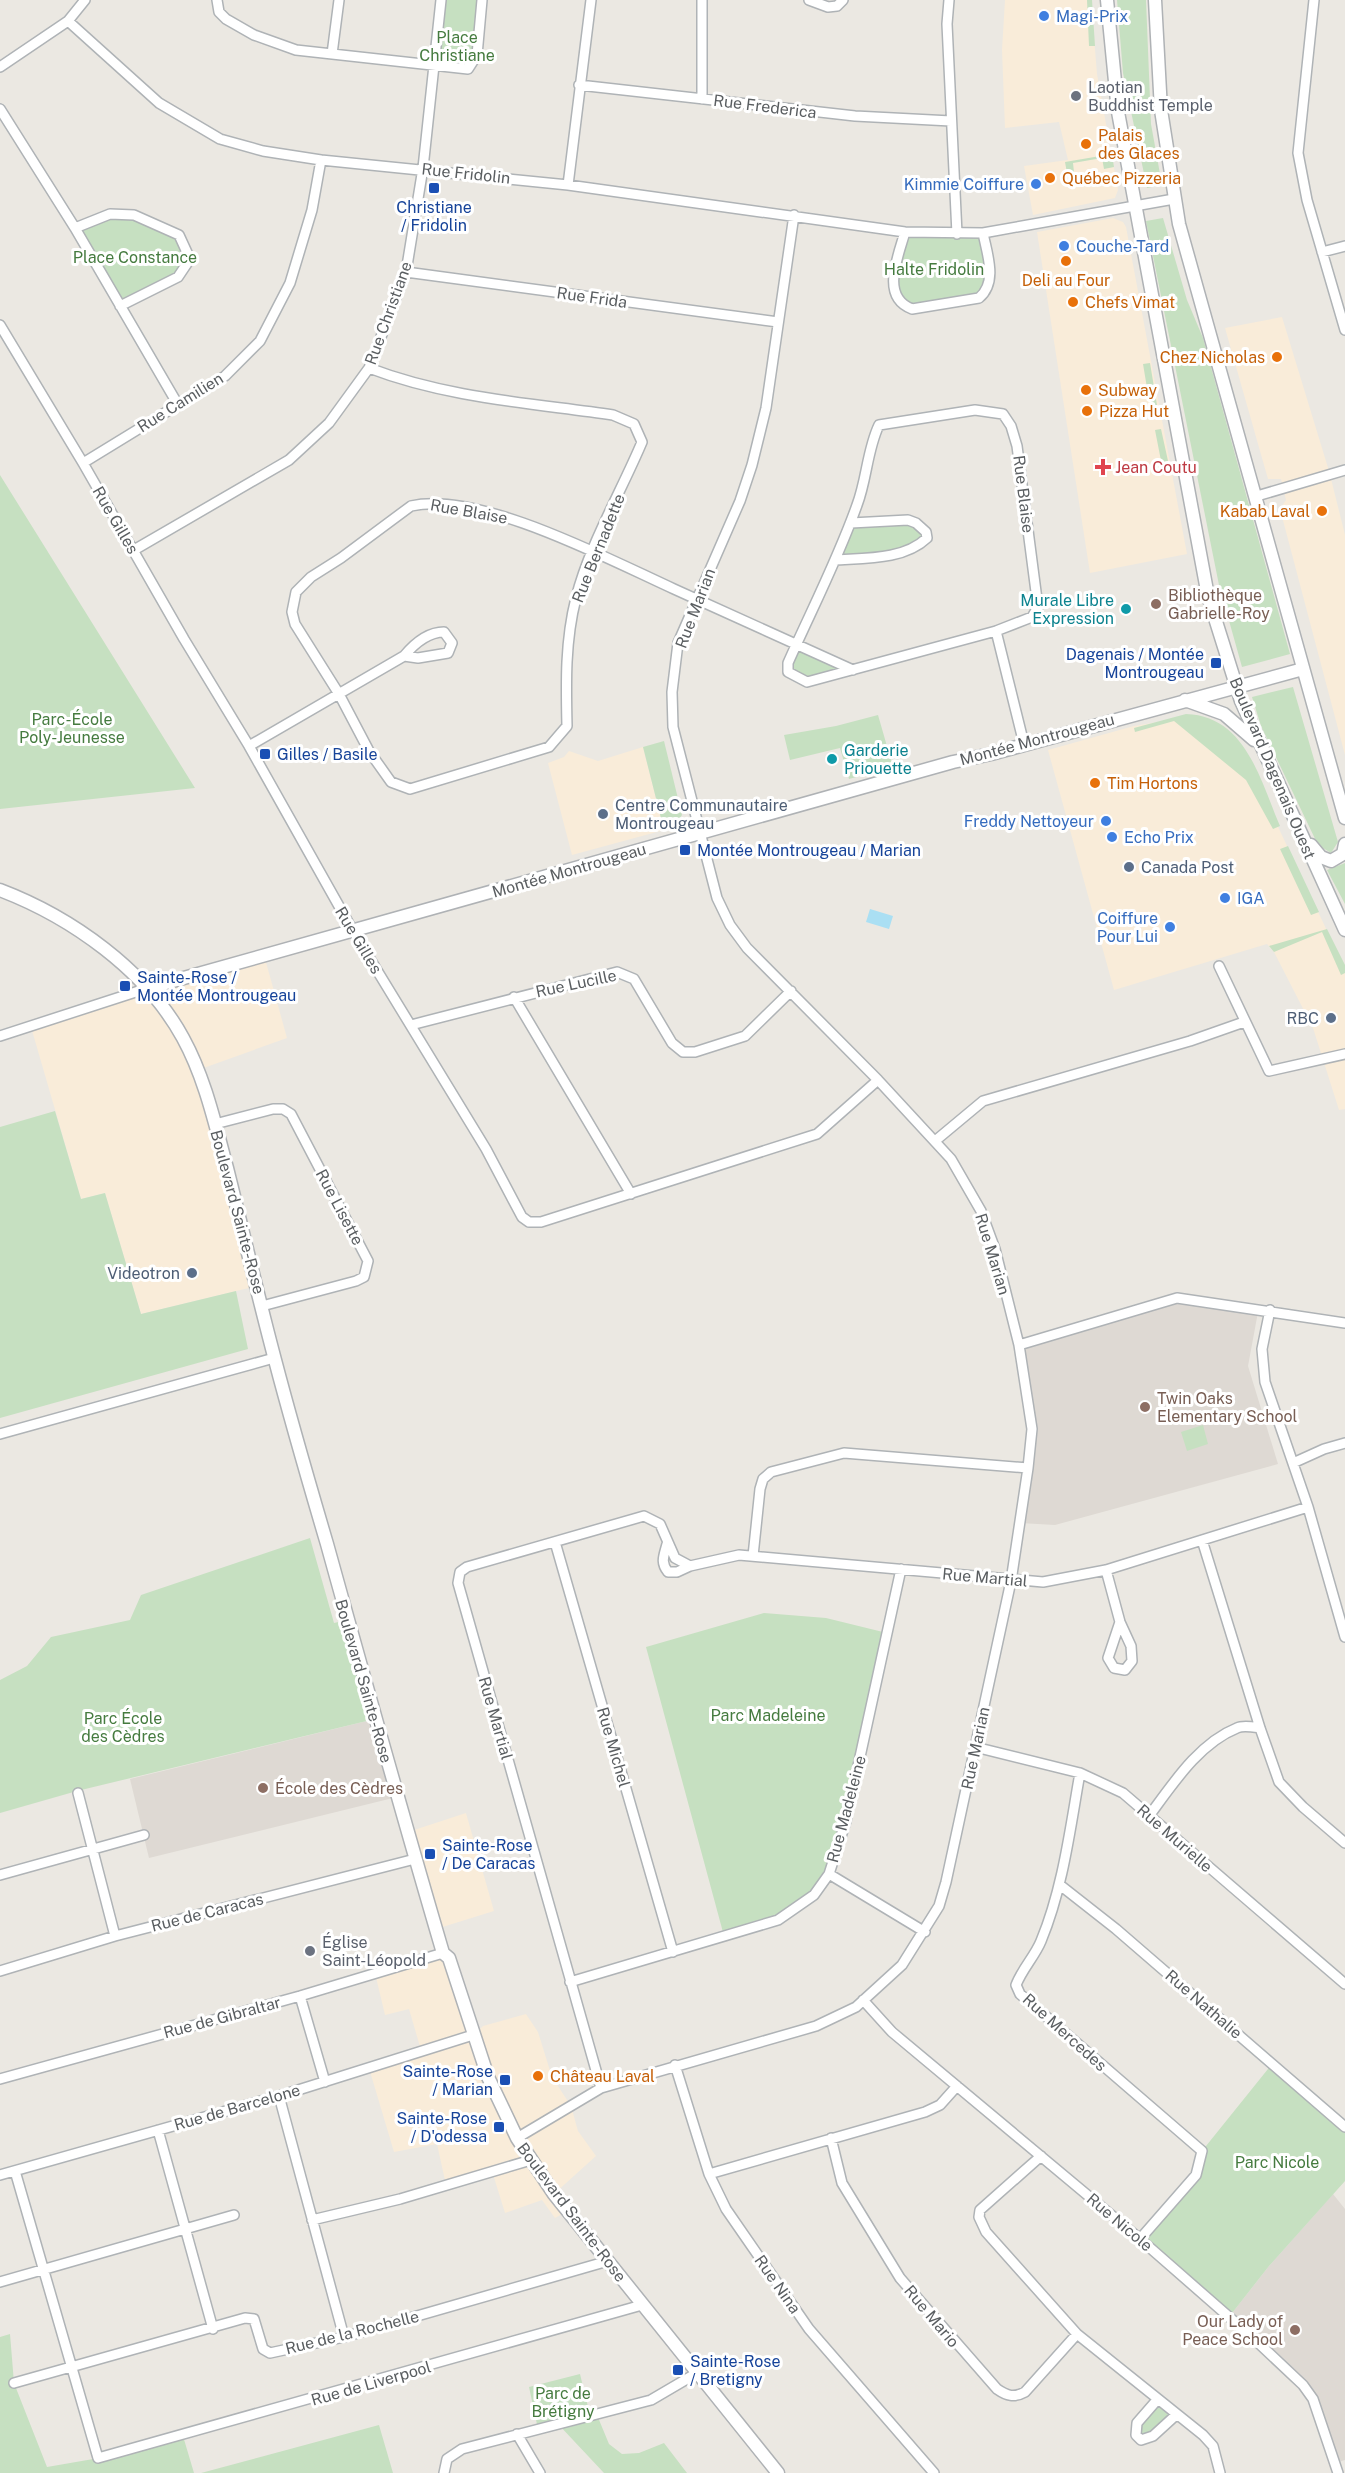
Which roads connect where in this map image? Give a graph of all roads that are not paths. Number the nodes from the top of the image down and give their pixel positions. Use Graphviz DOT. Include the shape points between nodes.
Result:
graph roads {
  1 [pos="85,0"];
  2 [pos="217,0"];
  3 [pos="339,0"];
  4 [pos="441,0"];
  5 [pos="482,0"];
  6 [pos="591,0"];
  7 [pos="702,0"];
  8 [pos="809,0"];
  9 [pos="843,0"];
  10 [pos="949,0"];
  11 [pos="1107,0"];
  12 [pos="1155,0"];
  13 [pos="1314,0"];
  14 [pos="68,21"];
  15 [pos="332,54"];
  16 [pos="0,67"];
  17 [pos="434,67"];
  18 [pos="579,84"];
  19 [pos="702,99"];
  20 [pos="0,109"];
  21 [pos="951,121"];
  22 [pos="321,160"];
  23 [pos="423,168"];
  24 [pos="568,184"];
  25 [pos="1174,199"];
  26 [pos="1135,206"];
  27 [pos="794,215"];
  28 [pos="75,228"];
  29 [pos="905,232"];
  30 [pos="984,233"];
  31 [pos="957,234"];
  32 [pos="1345,246"];
  33 [pos="1322,252"];
  34 [pos="406,272"];
  35 [pos="120,306"];
  36 [pos="778,322"];
  37 [pos="0,325"];
  38 [pos="1345,330"];
  39 [pos="369,368"];
  40 [pos="177,404"];
  41 [pos="83,463"];
  42 [pos="1345,470"];
  43 [pos="1257,496"];
  44 [pos="851,523"];
  45 [pos="134,550"];
  46 [pos="593,553"];
  47 [pos="835,560"];
  48 [pos="696,599"];
  49 [pos="996,631"];
  50 [pos="796,645"];
  51 [pos="404,656"];
  52 [pos="1302,669"];
  53 [pos="853,670"];
  54 [pos="1236,686"];
  55 [pos="339,694"];
  56 [pos="1184,700"];
  57 [pos="1024,744"];
  58 [pos="1260,745"];
  59 [pos="249,746"];
  60 [pos="1345,818"];
  61 [pos="1297,828"];
  62 [pos="699,833"];
  63 [pos="1345,844"];
  64 [pos="0,890"];
  65 [pos="1345,930"];
  66 [pos="353,932"];
  67 [pos="1219,966"];
  68 [pos="148,988"];
  69 [pos="790,991"];
  70 [pos="514,997"];
  71 [pos="1244,1022"];
  72 [pos="411,1025"];
  73 [pos="0,1036"];
  74 [pos="1345,1054"];
  75 [pos="878,1080"];
  76 [pos="215,1124"];
  77 [pos="935,1141"];
  78 [pos="631,1194"];
  79 [pos="262,1306"];
  80 [pos="1270,1310"];
  81 [pos="1345,1323"];
  82 [pos="1019,1345"];
  83 [pos="274,1358"];
  84 [pos="0,1434"];
  85 [pos="1345,1443"];
  86 [pos="1293,1463"];
  87 [pos="1028,1468"];
  88 [pos="1308,1507"];
  89 [pos="1202,1540"];
  90 [pos="555,1542"];
  91 [pos="668,1544"];
  92 [pos="753,1556"];
  93 [pos="690,1566"];
  94 [pos="902,1569"];
  95 [pos="1106,1570"];
  96 [pos="1011,1581"];
  97 [pos="1120,1622"];
  98 [pos="1345,1637"];
  99 [pos="1260,1728"];
  100 [pos="975,1747"];
  101 [pos="1080,1773"];
  102 [pos="78,1793"];
  103 [pos="1149,1816"];
  104 [pos="144,1835"];
  105 [pos="1345,1843"];
  106 [pos="93,1849"];
  107 [pos="415,1858"];
  108 [pos="829,1874"];
  109 [pos="0,1875"];
  110 [pos="1060,1885"];
  111 [pos="925,1932"];
  112 [pos="115,1936"];
  113 [pos="673,1952"];
  114 [pos="443,1953"];
  115 [pos="0,1971"];
  116 [pos="570,1982"];
  117 [pos="1345,1984"];
  118 [pos="300,1996"];
  119 [pos="863,2001"];
  120 [pos="473,2035"];
  121 [pos="675,2066"];
  122 [pos="0,2079"];
  123 [pos="325,2082"];
  124 [pos="957,2086"];
  125 [pos="601,2088"];
  126 [pos="279,2096"];
  127 [pos="1345,2127"];
  128 [pos="158,2130"];
  129 [pos="517,2138"];
  130 [pos="831,2138"];
  131 [pos="1041,2156"];
  132 [pos="531,2160"];
  133 [pos="15,2171"];
  134 [pos="708,2174"];
  135 [pos="0,2175"];
  136 [pos="234,2216"];
  137 [pos="312,2220"];
  138 [pos="184,2229"];
  139 [pos="1140,2239"];
  140 [pos="608,2261"];
  141 [pos="45,2267"];
  142 [pos="0,2282"];
  143 [pos="642,2305"];
  144 [pos="213,2329"];
  145 [pos="1077,2334"];
  146 [pos="344,2337"];
  147 [pos="72,2367"];
  148 [pos="697,2373"];
  149 [pos="14,2383"];
  150 [pos="1157,2400"];
  151 [pos="1176,2415"];
  152 [pos="517,2434"];
  153 [pos="444,2473"];
  154 [pos="540,2473"];
  155 [pos="778,2473"];
  156 [pos="934,2473"];
  157 [pos="1220,2473"];
  158 [pos="1338,2473"];
  1 -- 14 [label="street"];
  2 -- 15 [label="street" via="219,12 226,19 254,35 296,50"];
  3 -- 15 [label="street"];
  4 -- 17 [label="street, Rue Christiane"];
  5 -- 17 [label="street" via="477,55 468,69"];
  6 -- 18 [label="street"];
  7 -- 19 [label="street"];
  8 -- 9 [label="street" via="828,7"];
  10 -- 21 [label="street"];
  11 -- 26 [label="street, Boulevard Dagenais Ouest" via="1115,96"];
  12 -- 25 [label="street" via="1161,110"];
  13 -- 33 [label="street" via="1298,153"];
  14 -- 16 [label="street"];
  14 -- 22 [label="street, Rue Fridolin" via="159,103 220,139"];
  15 -- 17 [label="street"];
  17 -- 23 [label="street, Rue Christiane"];
  18 -- 19 [label="street, Rue Frederica"];
  18 -- 24 [label="street"];
  19 -- 21 [label="street, Rue Frederica" via="855,116"];
  20 -- 28 [label="street"];
  21 -- 31 [label="street"];
  22 -- 23 [label="street, Rue Fridolin"];
  22 -- 40 [label="street, Rue Camilien" via="312,210 290,283 264,335 225,375"];
  23 -- 24 [label="street, Rue Fridolin"];
  23 -- 34 [label="street, Rue Christiane"];
  24 -- 27 [label="street, Rue Fridolin"];
  25 -- 26 [label="street, Rue Fridolin"];
  25 -- 43 [label="street"];
  26 -- 30 [label="street, Rue Fridolin"];
  26 -- 54 [label="street, Boulevard Dagenais Ouest" via="1206,586"];
  27 -- 29 [label="street, Rue Fridolin"];
  27 -- 36 [label="street, Rue Marian"];
  28 -- 35 [label="street"];
  28 -- 35 [label="street" via="110,214 134,215 179,236 190,259 178,277"];
  29 -- 30 [label="street" via="893,293 912,309 979,298 985,293 991,277"];
  29 -- 31 [label="street, Rue Fridolin"];
  30 -- 31 [label="street, Rue Fridolin"];
  32 -- 33 [label="street"];
  33 -- 38 [label="street"];
  34 -- 36 [label="street, Rue Frida"];
  34 -- 39 [label="street, Rue Christiane"];
  35 -- 40 [label="street"];
  36 -- 48 [label="street, Rue Marian" via="766,408 752,465"];
  37 -- 41 [label="street, Rue Gilles"];
  39 -- 45 [label="street, Rue Christiane" via="329,423 289,460"];
  39 -- 46 [label="street, Rue Bernadette" via="444,391 613,415 634,424 642,442"];
  40 -- 41 [label="street, Rue Camilien"];
  41 -- 45 [label="street, Rue Gilles"];
  42 -- 43 [label="street"];
  43 -- 52 [label="street"];
  44 -- 47 [label="street, Rue Blaise"];
  44 -- 47 [label="street" via="908,520 916,522 927,538 915,549"];
  44 -- 49 [label="street, Rue Blaise" via="879,425 975,410 1003,414 1017,446 1038,607 1032,617"];
  45 -- 59 [label="street, Rue Gilles"];
  46 -- 48 [label="street, Rue Blaise"];
  46 -- 55 [label="street, Rue Blaise" via="507,516 439,504 411,506 310,577 296,592 292,612 295,624"];
  46 -- 55 [label="street, Rue Bernadette" via="576,596 571,624 565,672 567,726 549,747 410,789 392,782 369,752"];
  47 -- 50 [label="street, Rue Blaise"];
  48 -- 50 [label="street, Rue Blaise"];
  48 -- 62 [label="street, Rue Marian" via="678,643 672,692 673,727"];
  49 -- 53 [label="street, Rue Blaise"];
  49 -- 57 [label="street"];
  50 -- 53 [label="street, Rue Blaise"];
  50 -- 53 [label="street, Rue Blaise" via="788,672 807,682"];
  51 -- 51 [label="street" via="441,656 448,653 452,643 444,632 437,632 415,643"];
  51 -- 55 [label="street"];
  52 -- 54 [label="street, Montée Montrougeau"];
  52 -- 60 [label="street"];
  54 -- 56 [label="street, Montée Montrougeau"];
  54 -- 58 [label="street, Boulevard Dagenais Ouest"];
  55 -- 59 [label="street"];
  56 -- 57 [label="street, Montée Montrougeau"];
  56 -- 58 [label="street" via="1224,714"];
  57 -- 62 [label="street, Montée Montrougeau"];
  58 -- 61 [label="street, Boulevard Dagenais Ouest"];
  59 -- 66 [label="street, Rue Gilles"];
  61 -- 63 [label="street" via="1328,861 1340,857"];
  61 -- 65 [label="street, Boulevard Dagenais Ouest"];
  62 -- 66 [label="street, Montée Montrougeau"];
  62 -- 69 [label="street, Rue Marian" via="717,898 730,926"];
  64 -- 68 [label="street, Boulevard Sainte-Rose" via="27,900 84,935"];
  66 -- 68 [label="street, Montée Montrougeau"];
  66 -- 72 [label="street, Rue Gilles"];
  67 -- 71 [label="street"];
  68 -- 73 [label="street"];
  68 -- 76 [label="street, Boulevard Sainte-Rose" via="182,1036 198,1069"];
  69 -- 70 [label="street, Rue Lucille" via="745,1036 695,1052 683,1052 672,1043 634,979 624,973"];
  69 -- 75 [label="street, Rue Marian"];
  70 -- 72 [label="street, Rue Lucille"];
  70 -- 78 [label="street"];
  71 -- 74 [label="street" via="1269,1071"];
  71 -- 77 [label="street" via="983,1101"];
  72 -- 78 [label="street, Rue Gilles" via="522,1217 541,1222"];
  75 -- 77 [label="street, Rue Marian"];
  75 -- 78 [label="street, Rue Gilles" via="817,1134"];
  76 -- 79 [label="street, Boulevard Sainte-Rose"];
  76 -- 79 [label="street, Rue Lisette" via="273,1109 291,1114 368,1261 364,1277 356,1281"];
  77 -- 82 [label="street, Rue Marian" via="951,1159 981,1211"];
  79 -- 83 [label="street, Boulevard Sainte-Rose"];
  80 -- 81 [label="street"];
  80 -- 82 [label="street" via="1177,1298"];
  80 -- 86 [label="street" via="1262,1349 1265,1382"];
  82 -- 87 [label="street, Rue Marian" via="1032,1429"];
  83 -- 84 [label="street"];
  83 -- 107 [label="street, Boulevard Sainte-Rose"];
  85 -- 86 [label="street"];
  86 -- 88 [label="street"];
  87 -- 92 [label="street" via="844,1453 771,1472 760,1489"];
  87 -- 96 [label="street, Rue Marian"];
  88 -- 89 [label="street, Rue Martial"];
  88 -- 98 [label="street"];
  89 -- 95 [label="street, Rue Martial"];
  89 -- 99 [label="street"];
  90 -- 91 [label="street, Rue Martial" via="644,1516 660,1524"];
  90 -- 113 [label="street, Rue Michel"];
  90 -- 116 [label="street, Rue Martial" via="467,1567 460,1572 458,1583"];
  91 -- 93 [label="street, Rue Martial" via="675,1558"];
  91 -- 93 [label="street, Rue Martial" via="663,1565 668,1572"];
  92 -- 93 [label="street, Rue Martial" via="739,1555"];
  92 -- 94 [label="street, Rue Martial"];
  94 -- 96 [label="street, Rue Martial"];
  94 -- 108 [label="street, Rue Madeleine" via="846,1821"];
  95 -- 96 [label="street, Rue Martial" via="1043,1582"];
  95 -- 97 [label="street"];
  96 -- 100 [label="street, Rue Marian"];
  97 -- 97 [label="street" via="1108,1658 1114,1668 1125,1670 1132,1661 1131,1646"];
  99 -- 103 [label="street" via="1239,1726 1214,1740"];
  99 -- 105 [label="street" via="1279,1782"];
  100 -- 101 [label="street, Rue Murielle"];
  100 -- 111 [label="street, Rue Marian" via="946,1882"];
  101 -- 103 [label="street, Rue Murielle" via="1123,1793"];
  101 -- 110 [label="street, Rue Mercedes"];
  102 -- 106 [label="street"];
  103 -- 117 [label="street, Rue Murielle"];
  104 -- 106 [label="street"];
  106 -- 109 [label="street"];
  106 -- 112 [label="street"];
  107 -- 112 [label="street, Rue de Caracas"];
  107 -- 114 [label="street, Boulevard Sainte-Rose"];
  108 -- 111 [label="street"];
  108 -- 113 [label="street, Rue Madeleine" via="814,1895 778,1920"];
  110 -- 127 [label="street, Rue Nathalie"];
  110 -- 139 [label="street, Rue Mercedes" via="1041,1943 1018,1979 1020,1994 1202,2151 1196,2175"];
  111 -- 119 [label="street, Rue Marian" via="902,1965"];
  112 -- 115 [label="street, Rue de Caracas"];
  113 -- 116 [label="street, Rue Madeleine"];
  114 -- 118 [label="street, Rue de Gibraltar"];
  114 -- 120 [label="street, Boulevard Sainte-Rose" via="449,1958"];
  116 -- 125 [label="street, Rue Martial"];
  118 -- 122 [label="street, Rue de Gibraltar"];
  118 -- 123 [label="street"];
  119 -- 121 [label="street, Rue Marian" via="816,2026"];
  119 -- 124 [label="street, Rue Nicole" via="892,2032"];
  120 -- 123 [label="street, Rue de Barcelone"];
  120 -- 129 [label="street, Boulevard Sainte-Rose" via="488,2078"];
  121 -- 125 [label="street, Rue Marian"];
  121 -- 134 [label="street, Rue Nina"];
  123 -- 126 [label="street, Rue de Barcelone"];
  124 -- 130 [label="street" via="940,2105 925,2112"];
  124 -- 131 [label="street, Rue Nicole"];
  125 -- 129 [label="street, Rue Marian"];
  126 -- 128 [label="street, Rue de Barcelone"];
  126 -- 137 [label="street"];
  128 -- 133 [label="street, Rue de Barcelone"];
  128 -- 138 [label="street"];
  129 -- 132 [label="street, Boulevard Sainte-Rose"];
  130 -- 134 [label="street"];
  130 -- 145 [label="street, Rue Mario" via="842,2183 900,2278 997,2389 1007,2396 1017,2397 1025,2392"];
  131 -- 139 [label="street, Rue Nicole"];
  131 -- 145 [label="street" via="980,2210 979,2217 986,2232"];
  132 -- 137 [label="street"];
  132 -- 140 [label="street, Boulevard Sainte-Rose"];
  133 -- 135 [label="street, Rue de Barcelone"];
  133 -- 141 [label="street"];
  134 -- 156 [label="street, Rue Nina" via="726,2209 809,2329"];
  136 -- 138 [label="street"];
  137 -- 146 [label="street"];
  138 -- 141 [label="street"];
  138 -- 144 [label="street"];
  139 -- 158 [label="street, Rue Nicole" via="1303,2385 1312,2399"];
  140 -- 143 [label="street, Boulevard Sainte-Rose"];
  140 -- 146 [label="street, Rue de la Rochelle"];
  141 -- 142 [label="street"];
  141 -- 147 [label="street"];
  143 -- 147 [label="street, Rue de Liverpool" via="99,2458"];
  143 -- 148 [label="street, Boulevard Sainte-Rose"];
  144 -- 146 [label="street, Rue de la Rochelle" via="245,2318 254,2319 263,2349 270,2353"];
  144 -- 147 [label="street, Rue de la Rochelle"];
  145 -- 150 [label="street"];
  147 -- 149 [label="street, Rue de la Rochelle"];
  148 -- 152 [label="street" via="651,2400"];
  148 -- 155 [label="street, Boulevard Sainte-Rose"];
  150 -- 151 [label="street"];
  150 -- 151 [label="street" via="1137,2423 1136,2435 1141,2440 1153,2436"];
  151 -- 157 [label="street" via="1213,2446"];
  152 -- 153 [label="street" via="462,2449 447,2459"];
  152 -- 154 [label="street"];
}
